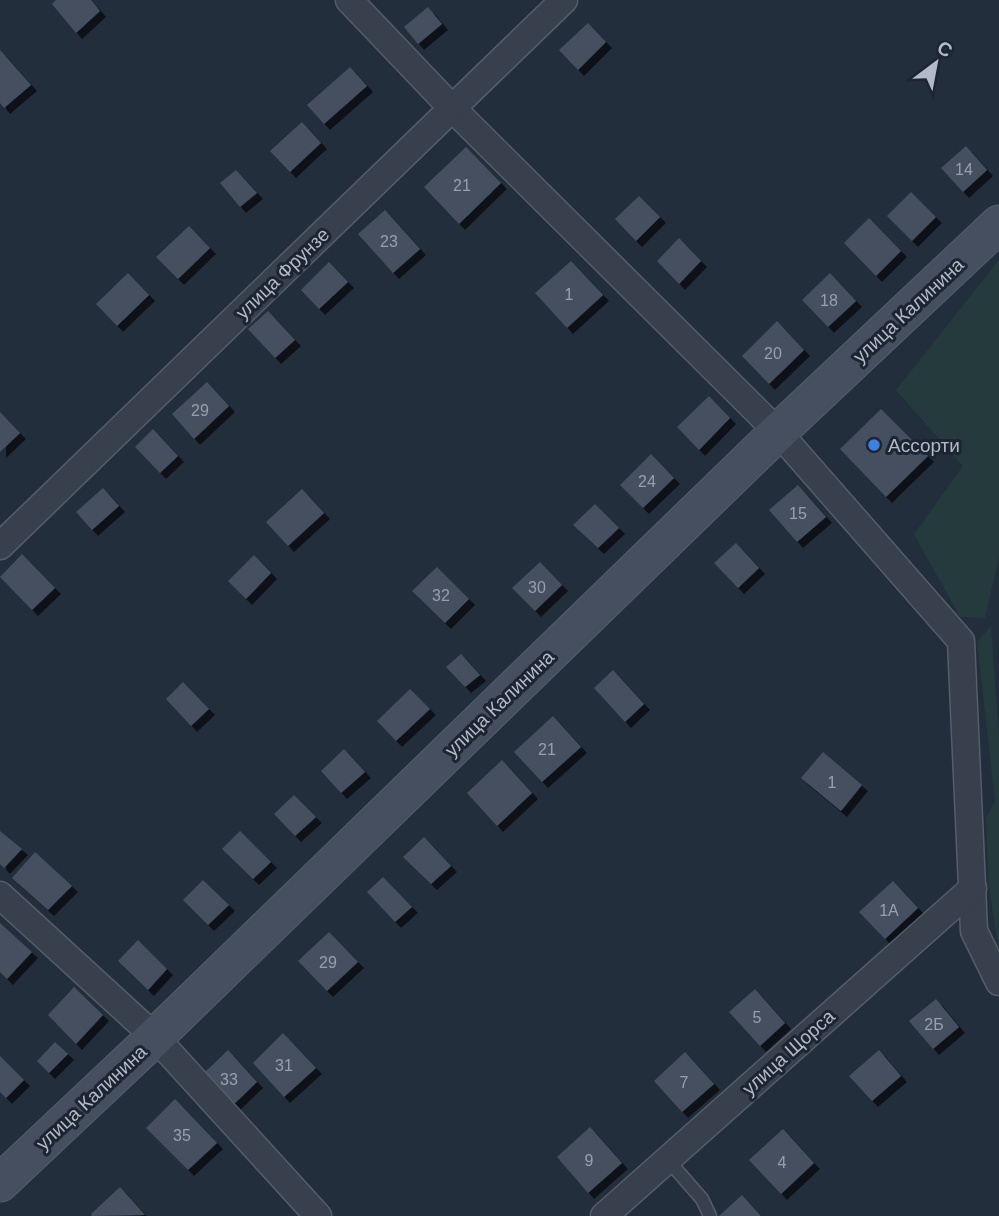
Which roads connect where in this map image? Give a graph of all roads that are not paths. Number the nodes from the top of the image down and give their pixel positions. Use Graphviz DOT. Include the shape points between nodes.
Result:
graph roads {
  1 [pos="349,0"];
  2 [pos="564,0"];
  3 [pos="452,108"];
  4 [pos="999,224"];
  5 [pos="778,432"];
  6 [pos="0,546"];
  7 [pos="973,887"];
  8 [pos="0,895"];
  9 [pos="999,982"];
  10 [pos="155,1037"];
  11 [pos="667,1159"];
  12 [pos="0,1183"];
  13 [pos="318,1216"];
  14 [pos="604,1216"];
  15 [pos="710,1216"];
  1 -- 3 [label="street"];
  2 -- 3 [label="street, улица Фрунзе"];
  3 -- 5 [label="street"];
  3 -- 6 [label="street, улица Фрунзе"];
  4 -- 5 [label="street, улица Калинина"];
  5 -- 7 [label="street" via="961,641"];
  5 -- 10 [label="street, улица Калинина"];
  7 -- 9 [label="street" via="974,931"];
  7 -- 11 [label="street, улица Щорса"];
  8 -- 10 [label="street"];
  10 -- 12 [label="street, улица Калинина"];
  10 -- 13 [label="street"];
  11 -- 14 [label="street, улица Щорса"];
  11 -- 15 [label="lane" via="702,1199"];
}
